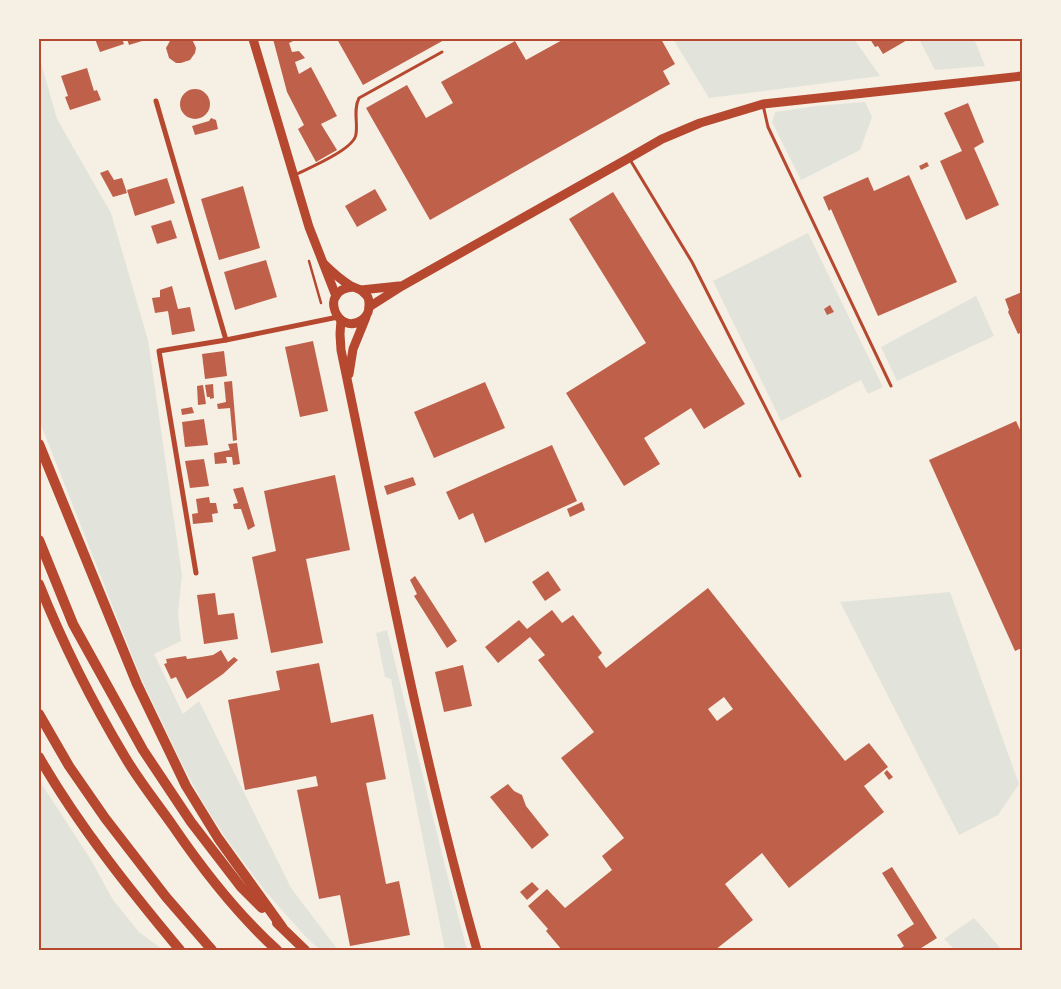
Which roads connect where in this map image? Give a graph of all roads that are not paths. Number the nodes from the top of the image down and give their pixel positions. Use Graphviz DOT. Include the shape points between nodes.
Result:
graph roads {
  1 [pos="253,39"];
  2 [pos="442,52"];
  3 [pos="1022,76"];
  4 [pos="156,101"];
  5 [pos="763,104"];
  6 [pos="629,158"];
  7 [pos="294,175"];
  8 [pos="322,262"];
  9 [pos="402,286"];
  10 [pos="357,288"];
  11 [pos="336,296"];
  12 [pos="368,310"];
  13 [pos="339,319"];
  14 [pos="226,340"];
  15 [pos="348,381"];
  16 [pos="891,386"];
  17 [pos="39,444"];
  18 [pos="800,476"];
  19 [pos="39,540"];
  20 [pos="196,573"];
  21 [pos="39,584"];
  22 [pos="39,714"];
  23 [pos="39,757"];
  24 [pos="282,928"];
  25 [pos="180,950"];
  26 [pos="212,950"];
  27 [pos="277,950"];
  28 [pos="305,950"];
  29 [pos="477,950"];
  1 -- 7 [label="main road"];
  2 -- 7 [label="lane" via="359,98 353,143"];
  3 -- 5 [label="main road"];
  4 -- 14 [label="street"];
  5 -- 6 [label="main road" via="700,122"];
  5 -- 16 [label="lane" via="768,127"];
  6 -- 9 [label="main road"];
  6 -- 18 [label="lane" via="692,262"];
  7 -- 8 [label="main road"];
  8 -- 10 [label="main road"];
  8 -- 11 [label="main road"];
  9 -- 10 [label="main road"];
  9 -- 12 [label="main road"];
  10 -- 11 [label="main road" via="343,289"];
  10 -- 12 [label="main road" via="368,297"];
  11 -- 13 [label="main road" via="333,307"];
  12 -- 13 [label="main road" via="364,318 353,323"];
  12 -- 15 [label="main road" via="353,350"];
  13 -- 14 [label="street"];
  13 -- 15 [label="main road"];
  14 -- 20 [label="street" via="159,351"];
  15 -- 29 [label="main road" via="418,716"];
  17 -- 24 [label="highway" via="136,684 186,786 218,838"];
  19 -- 24 [label="highway" via="73,624 143,750 191,822 241,887"];
  21 -- 27 [label="highway" via="56,628 126,758 196,858 261,936"];
  22 -- 26 [label="highway" via="69,766 105,818"];
  23 -- 25 [label="highway" via="87,830"];
  24 -- 28 [label="highway"];
}
